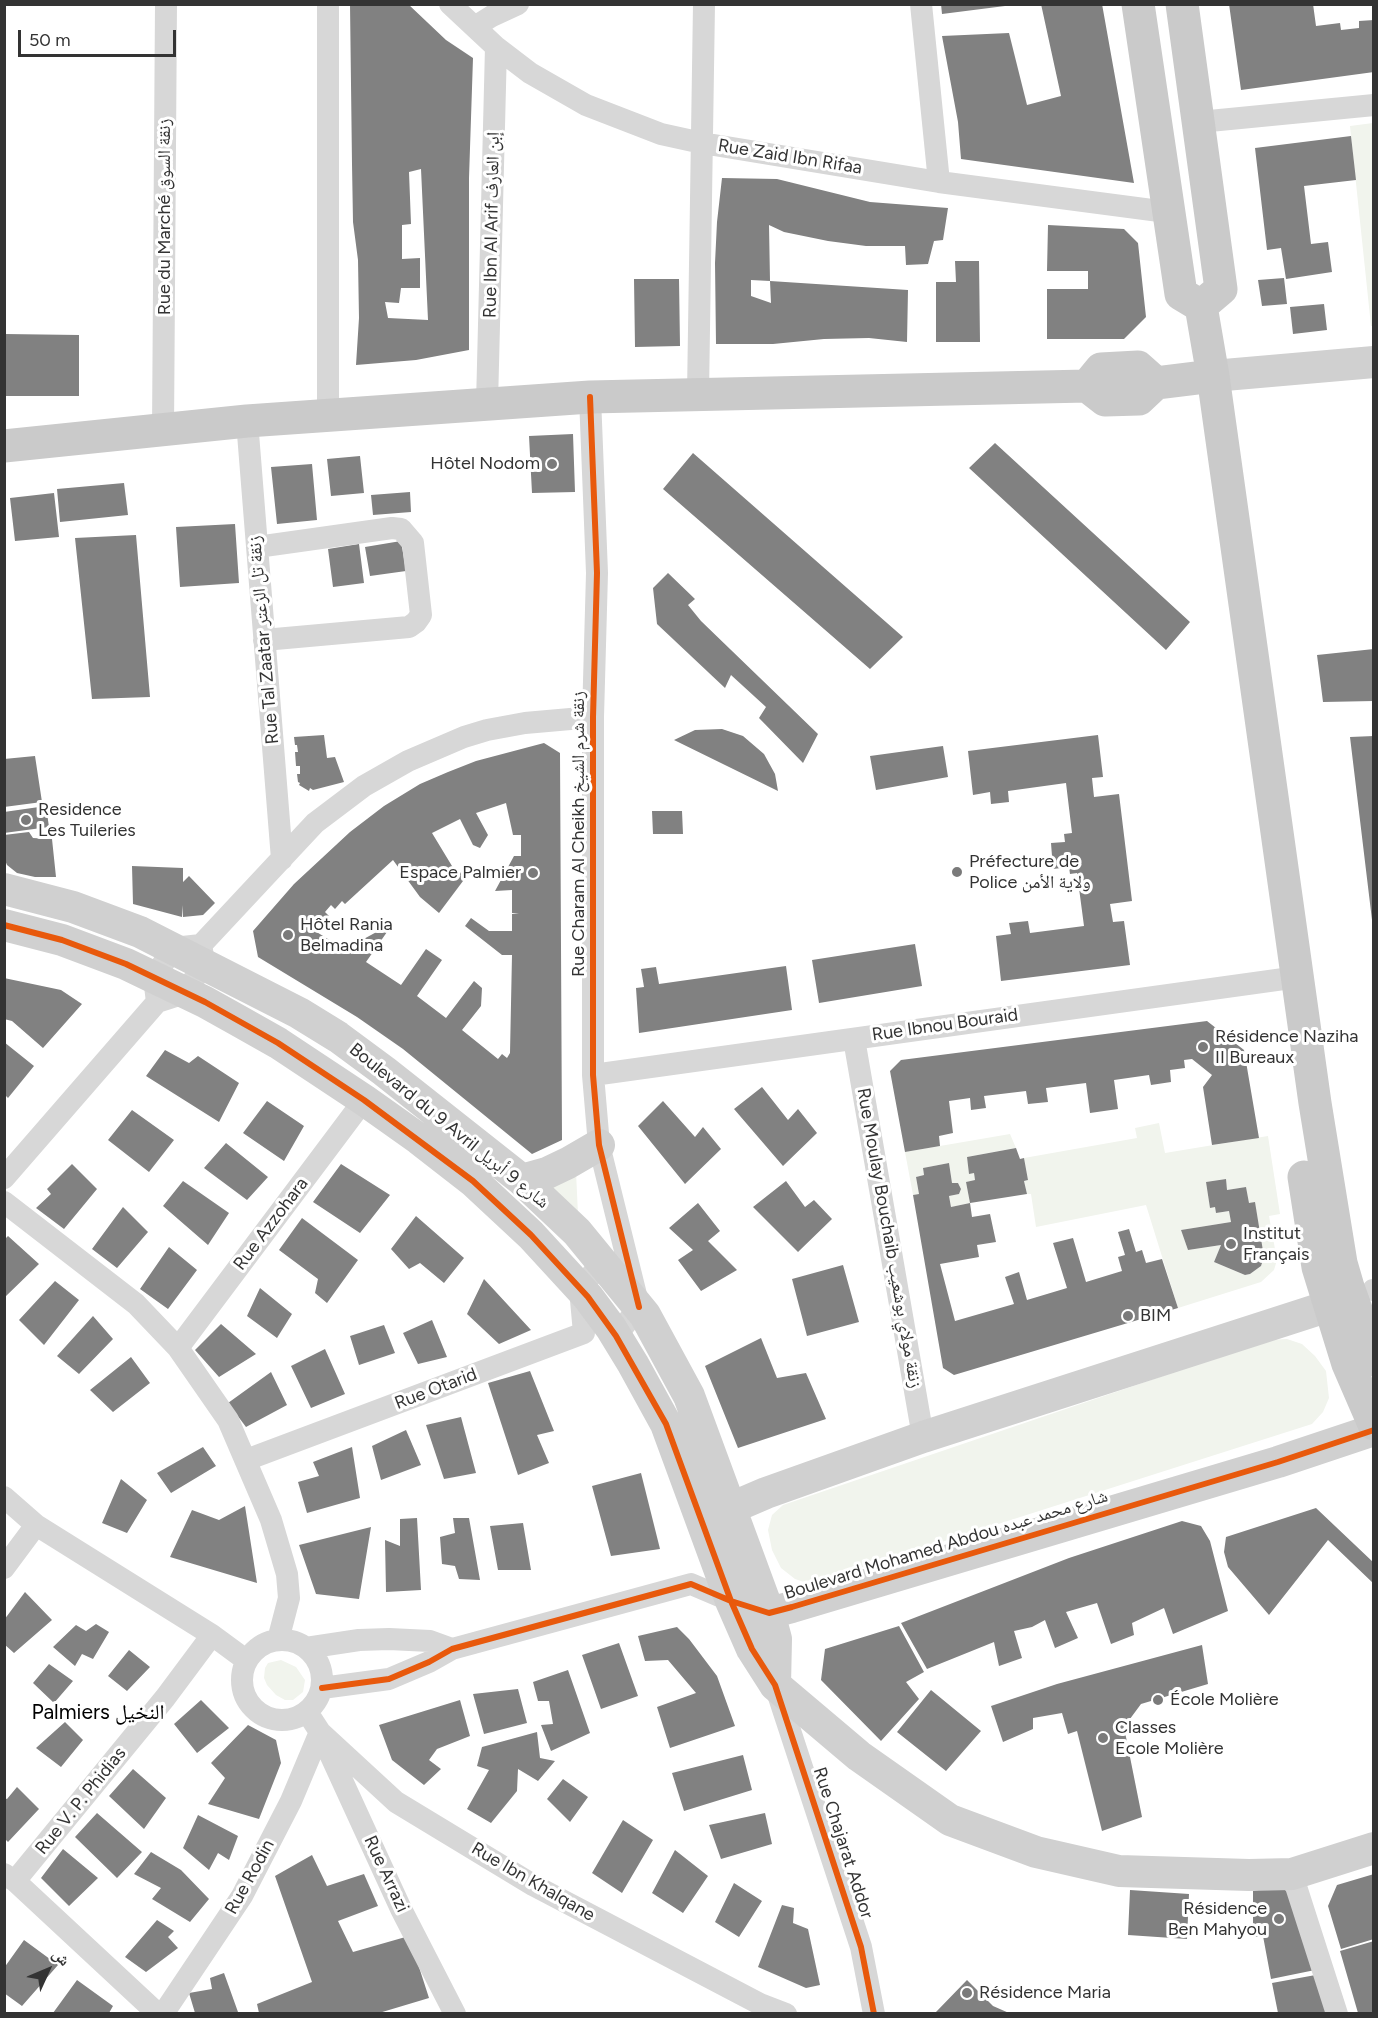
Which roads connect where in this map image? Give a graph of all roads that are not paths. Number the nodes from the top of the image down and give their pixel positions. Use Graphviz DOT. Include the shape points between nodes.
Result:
graph roads {
  1 [pos="166,4"];
  2 [pos="328,4"];
  3 [pos="450,4"];
  4 [pos="518,4"];
  5 [pos="704,4"];
  6 [pos="921,4"];
  7 [pos="1138,4"];
  8 [pos="1182,4"];
  9 [pos="476,26"];
  10 [pos="496,46"];
  11 [pos="1374,105"];
  12 [pos="1199,122"];
  13 [pos="702,143"];
  14 [pos="939,182"];
  15 [pos="1167,212"];
  16 [pos="1201,306"];
  17 [pos="1374,362"];
  18 [pos="1214,376"];
  19 [pos="698,394"];
  20 [pos="590,397"];
  21 [pos="487,404"];
  22 [pos="328,416"];
  23 [pos="247,421"];
  24 [pos="163,430"];
  25 [pos="4,446"];
  26 [pos="256,547"];
  27 [pos="264,640"];
  28 [pos="593,717"];
  29 [pos="282,859"];
  30 [pos="4,889"];
  31 [pos="4,925"];
  32 [pos="193,952"];
  33 [pos="1298,977"];
  34 [pos="166,991"];
  35 [pos="854,1039"];
  36 [pos="593,1075"];
  37 [pos="364,1100"];
  38 [pos="1315,1103"];
  39 [pos="599,1145"];
  40 [pos="4,1178"];
  41 [pos="522,1180"];
  42 [pos="4,1202"];
  43 [pos="616,1264"];
  44 [pos="580,1288"];
  45 [pos="1373,1291"];
  46 [pos="1329,1306"];
  47 [pos="639,1307"];
  48 [pos="616,1336"];
  49 [pos="178,1348"];
  50 [pos="1374,1360"];
  51 [pos="1374,1424"];
  52 [pos="1374,1430"];
  53 [pos="923,1437"];
  54 [pos="246,1460"];
  55 [pos="4,1497"];
  56 [pos="731,1508"];
  57 [pos="36,1525"];
  58 [pos="710,1543"];
  59 [pos="8,1556"];
  60 [pos="691,1584"];
  61 [pos="731,1601"];
  62 [pos="769,1613"];
  63 [pos="212,1635"];
  64 [pos="278,1640"];
  65 [pos="306,1648"];
  66 [pos="452,1649"];
  67 [pos="246,1660"];
  68 [pos="775,1685"];
  69 [pos="322,1688"];
  70 [pos="307,1712"];
  71 [pos="320,1732"];
  72 [pos="1374,1848"];
  73 [pos="1292,1874"];
  74 [pos="10,1877"];
  75 [pos="158,2013"];
  76 [pos="164,2013"];
  77 [pos="455,2013"];
  78 [pos="786,2013"];
  79 [pos="874,2013"];
  80 [pos="1337,2013"];
  1 -- 24 [label="street, Rue du Marché زنقة السوق"];
  2 -- 22 [label="street"];
  3 -- 9 [label="street, Rue Zaid Ibn Rifaa"];
  4 -- 9 [label="street"];
  5 -- 13 [label="street"];
  6 -- 14 [label="street"];
  7 -- 15 [label="main road"];
  8 -- 12 [label="main road"];
  9 -- 10 [label="street, Rue Zaid Ibn Rifaa"];
  10 -- 13 [label="street, Rue Zaid Ibn Rifaa" via="530,73 586,105 661,134"];
  10 -- 21 [label="street, Rue Ibn Al Arif إبن العارف"];
  11 -- 12 [label="street"];
  12 -- 16 [label="main road" via="1221,289"];
  13 -- 14 [label="street, Rue Zaid Ibn Rifaa"];
  13 -- 19 [label="street"];
  14 -- 15 [label="street, Rue Zaid Ibn Rifaa"];
  15 -- 16 [label="main road" via="1181,294"];
  16 -- 18 [label="main road"];
  17 -- 18 [label="street"];
  18 -- 19 [label="main road" via="1156,383 1138,367 1101,369 1087,386"];
  18 -- 33 [label="main road"];
  19 -- 20 [label="main road"];
  20 -- 21 [label="main road"];
  20 -- 28 [label="street, Rue Charam Al Cheikh زنقة شرم الشيخ" via="597,573"];
  21 -- 22 [label="main road"];
  22 -- 23 [label="main road"];
  23 -- 24 [label="main road"];
  23 -- 26 [label="street, Rue Tal Zaatar زنقة تل الزعتر"];
  24 -- 25 [label="main road"];
  26 -- 27 [label="street, Rue Tal Zaatar زنقة تل الزعتر"];
  26 -- 27 [label="street" via="402,529 413,543 421,615 409,627"];
  27 -- 29 [label="street, Rue Tal Zaatar زنقة تل الزعتر"];
  28 -- 29 [label="street" via="487,730 439,746 337,805"];
  28 -- 36 [label="street, Rue Charam Al Cheikh زنقة شرم الشيخ"];
  29 -- 32 [label="street"];
  30 -- 32 [label="street, Boulevard du 9 Avril شارع 9 أبريل" via="73,907"];
  31 -- 34 [label="street, Boulevard du 9 Avril شارع 9 أبريل" via="62,940 126,964"];
  32 -- 34 [label="street"];
  32 -- 34 [label="street"];
  32 -- 41 [label="street, Boulevard du 9 Avril شارع 9 أبريل" via="338,1037"];
  33 -- 35 [label="street, Rue Ibnou Bouraid"];
  33 -- 38 [label="main road"];
  34 -- 37 [label="street, Boulevard du 9 Avril شارع 9 أبريل" via="278,1043"];
  34 -- 40 [label="street"];
  35 -- 36 [label="street, Rue Ibnou Bouraid"];
  35 -- 53 [label="street, Rue Moulay Bouchaib زنقة مولاي بوشعيب"];
  36 -- 39 [label="street, Rue Charam Al Cheikh زنقة شرم الشيخ"];
  37 -- 44 [label="street, Boulevard du 9 Avril شارع 9 أبريل" via="472,1181 531,1235"];
  37 -- 49 [label="street, Rue Azzohara"];
  38 -- 45 [label="main road" via="1338,1115 1360,1242"];
  38 -- 46 [label="main road" via="1296,1121 1318,1267"];
  38 -- 50 [label="main road" via="1341,1263"];
  39 -- 41 [label="street" via="547,1173"];
  39 -- 43 [label="street, Rue Charam Al Cheikh زنقة شرم الشيخ"];
  41 -- 43 [label="street, Boulevard du 9 Avril شارع 9 أبريل"];
  42 -- 49 [label="street" via="136,1304"];
  43 -- 44 [label="street"];
  43 -- 47 [label="street, Boulevard du 9 Avril شارع 9 أبريل"];
  44 -- 48 [label="street, Boulevard du 9 Avril شارع 9 أبريل"];
  44 -- 54 [label="street, Rue Otarid" via="584,1333"];
  46 -- 51 [label="main road"];
  46 -- 53 [label="street"];
  47 -- 48 [label="street"];
  47 -- 56 [label="street, Boulevard du 9 Avril شارع 9 أبريل" via="689,1396"];
  48 -- 58 [label="street, Boulevard du 9 Avril شارع 9 أبريل" via="666,1424"];
  49 -- 54 [label="street" via="228,1420"];
  52 -- 62 [label="street, Boulevard Mohamed Abdou شارع محمد عبده"];
  53 -- 56 [label="street"];
  54 -- 64 [label="street" via="271,1520 287,1574 289,1598"];
  55 -- 57 [label="street"];
  56 -- 58 [label="street"];
  56 -- 62 [label="street, Boulevard du 9 Avril شارع 9 أبريل"];
  57 -- 59 [label="street"];
  57 -- 63 [label="street"];
  58 -- 60 [label="street"];
  58 -- 61 [label="street, Boulevard du 9 Avril شارع 9 أبريل"];
  60 -- 61 [label="street, Boulevard Mohamed Abdou شارع محمد عبده"];
  60 -- 66 [label="street"];
  61 -- 62 [label="street, Boulevard Mohamed Abdou شارع محمد عبده"];
  61 -- 68 [label="street, Boulevard du 9 Avril شارع 9 أبريل" via="752,1649"];
  62 -- 68 [label="street, Boulevard du 9 Avril شارع 9 أبريل" via="776,1639"];
  63 -- 67 [label="street"];
  63 -- 74 [label="street, Rue V. P. Phidias" via="165,1698"];
  64 -- 65 [label="street"];
  64 -- 67 [label="street" via="258,1647"];
  65 -- 66 [label="street" via="389,1639 430,1641"];
  65 -- 69 [label="street" via="320,1666"];
  66 -- 69 [label="street" via="389,1678"];
  67 -- 70 [label="street" via="242,1686 256,1712 281,1721"];
  68 -- 73 [label="street" via="860,1756 950,1820 1036,1852 1119,1872"];
  68 -- 79 [label="street, Rue Chajarat Addor" via="861,1947"];
  69 -- 70 [label="street"];
  70 -- 71 [label="street, Rue Ibn Khalqane"];
  71 -- 76 [label="street, Rue Rodin" via="291,1801 242,1896"];
  71 -- 77 [label="street, Rue Arrazi"];
  71 -- 78 [label="street, Rue Ibn Khalqane" via="396,1802 533,1885 760,2004"];
  72 -- 73 [label="street"];
  73 -- 80 [label="street"];
  74 -- 75 [label="street"];
}
